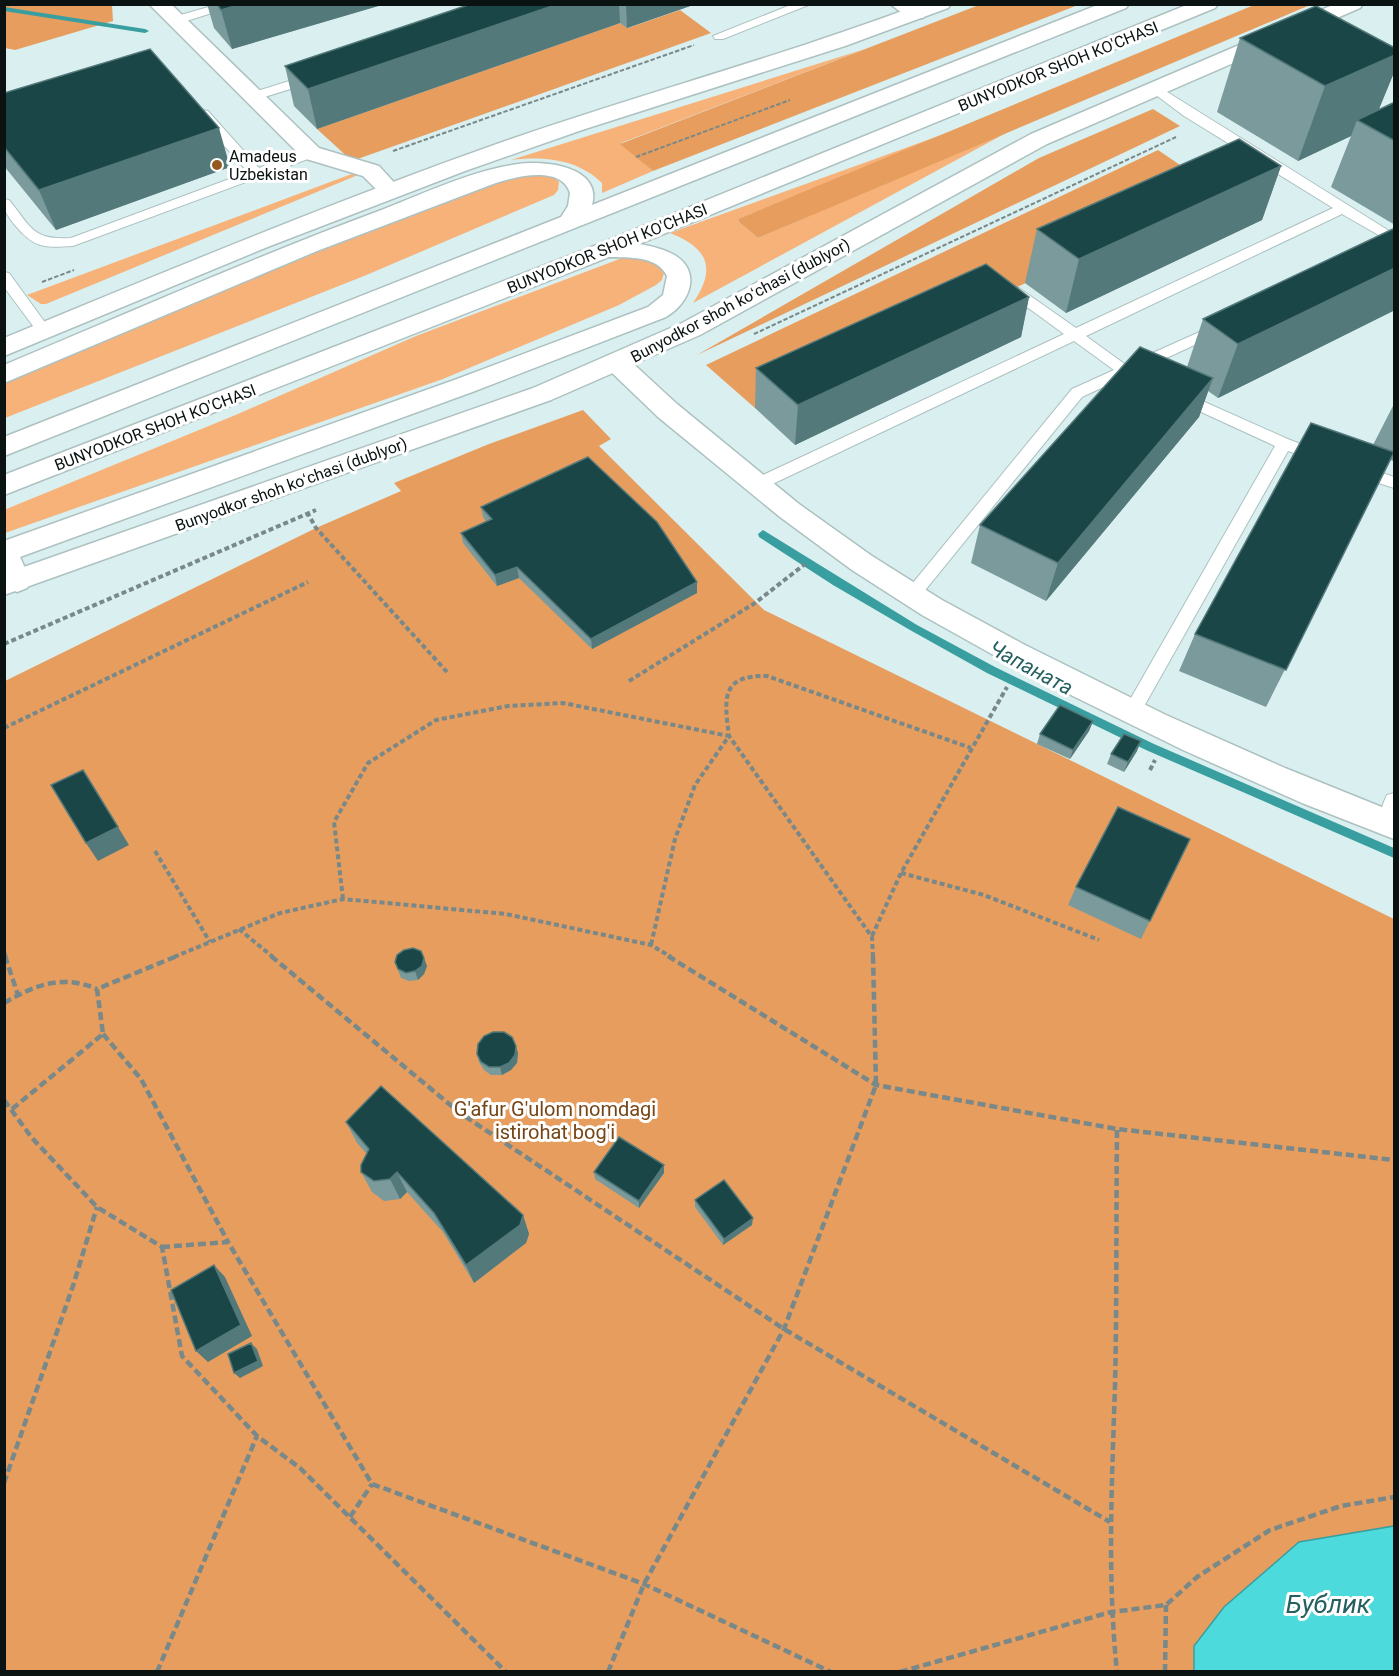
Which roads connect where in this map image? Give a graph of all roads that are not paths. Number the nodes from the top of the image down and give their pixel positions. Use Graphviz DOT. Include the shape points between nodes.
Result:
graph roads {
  1 [pos="159,4"];
  2 [pos="234,4"];
  3 [pos="805,4"];
  4 [pos="941,4"];
  5 [pos="1119,4"];
  6 [pos="1208,4"];
  7 [pos="1353,4"];
  8 [pos="908,10"];
  9 [pos="174,21"];
  10 [pos="719,36"];
  11 [pos="330,72"];
  12 [pos="1156,89"];
  13 [pos="252,97"];
  14 [pos="190,100"];
  15 [pos="311,153"];
  16 [pos="257,174"];
  17 [pos="390,190"];
  18 [pos="4,203"];
  19 [pos="1342,209"];
  20 [pos="570,221"];
  21 [pos="1395,240"];
  22 [pos="602,251"];
  23 [pos="4,276"];
  24 [pos="1014,291"];
  25 [pos="1233,322"];
  26 [pos="44,332"];
  27 [pos="1075,334"];
  28 [pos="4,348"];
  29 [pos="617,363"];
  30 [pos="1125,371"];
  31 [pos="4,375"];
  32 [pos="1146,381"];
  33 [pos="1167,391"];
  34 [pos="14,443"];
  35 [pos="1284,444"];
  36 [pos="1395,483"];
  37 [pos="756,485"];
  38 [pos="4,486"];
  39 [pos="4,552"];
  40 [pos="11,583"];
  41 [pos="912,595"];
  42 [pos="1132,712"];
  43 [pos="1393,817"];
  1 -- 9 [label="main road"];
  2 -- 9 [label="lane"];
  3 -- 10 [label="lane"];
  4 -- 8 [label="main road"];
  5 -- 20 [label="main road, BUNYODKOR SHOH KO'CHASI"];
  6 -- 22 [label="main road, BUNYODKOR SHOH KO'CHASI"];
  7 -- 12 [label="main road, Bunyodkor shoh koʻchasi (dublyor)" via="1254,52"];
  8 -- 17 [label="main road"];
  9 -- 13 [label="main road"];
  11 -- 13 [label="lane"];
  12 -- 19 [label="lane"];
  12 -- 29 [label="main road, Bunyodkor shoh koʻchasi (dublyor)" via="1039,139 691,329"];
  13 -- 15 [label="main road"];
  14 -- 16 [label="lane"];
  15 -- 16 [label="lane"];
  15 -- 17 [label="main road" via="371,171"];
  16 -- 18 [label="lane" via="62,244 33,238"];
  17 -- 26 [label="main road"];
  19 -- 21 [label="lane"];
  19 -- 27 [label="lane"];
  20 -- 31 [label="main road" via="581,201 577,183 548,170 516,170 363,224"];
  20 -- 34 [label="main road, BUNYODKOR SHOH KO'CHASI"];
  22 -- 38 [label="main road, BUNYODKOR SHOH KO'CHASI"];
  22 -- 39 [label="main road" via="640,252 665,260 678,274 674,298 657,312 466,385"];
  23 -- 26 [label="lane"];
  24 -- 27 [label="lane"];
  25 -- 30 [label="lane"];
  26 -- 28 [label="main road"];
  27 -- 30 [label="lane"];
  27 -- 37 [label="lane"];
  29 -- 37 [label="main road" via="639,387"];
  29 -- 40 [label="main road, Bunyodkor shoh koʻchasi (dublyor)" via="542,394"];
  30 -- 32 [label="lane"];
  30 -- 41 [label="lane" via="1077,393"];
  33 -- 35 [label="lane"];
  35 -- 36 [label="lane"];
  35 -- 42 [label="lane"];
  37 -- 41 [label="main road"];
  39 -- 40 [label="main road"];
  41 -- 42 [label="main road"];
  42 -- 43 [label="main road" via="1207,747"];
}
